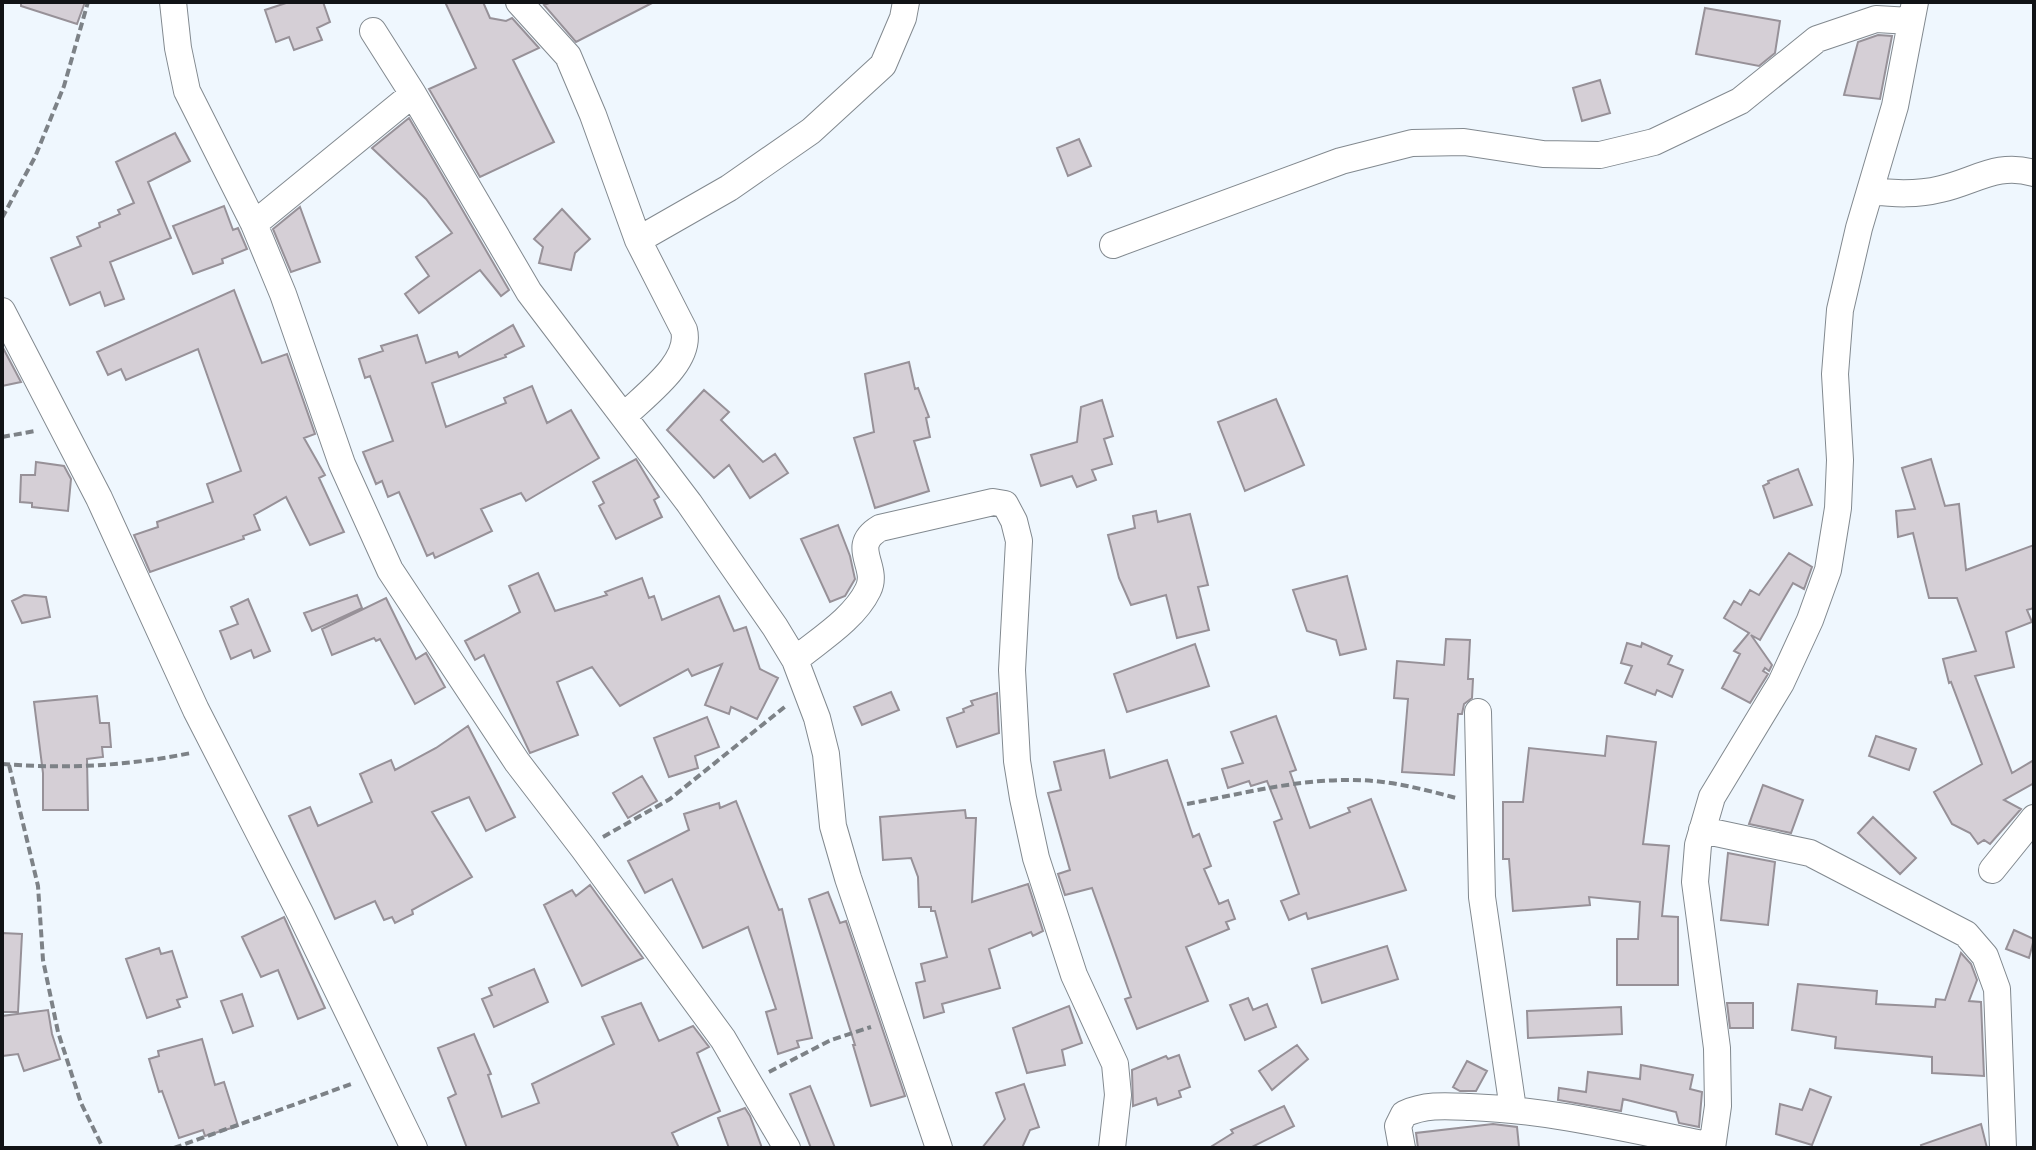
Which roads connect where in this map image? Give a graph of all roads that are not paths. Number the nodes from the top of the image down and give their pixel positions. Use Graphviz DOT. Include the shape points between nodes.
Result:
graph roads {
  1 [pos="173,2"];
  2 [pos="519,2"];
  3 [pos="906,2"];
  4 [pos="1913,11"];
  5 [pos="373,31"];
  6 [pos="413,94"];
  7 [pos="2034,173"];
  8 [pos="1871,191"];
  9 [pos="254,224"];
  10 [pos="638,240"];
  11 [pos="1113,245"];
  12 [pos="2,311"];
  13 [pos="624,416"];
  14 [pos="795,660"];
  15 [pos="1478,712"];
  16 [pos="2034,818"];
  17 [pos="1702,830"];
  18 [pos="1992,870"];
  19 [pos="1513,1109"];
  20 [pos="1397,1147"];
  21 [pos="1712,1147"];
  22 [pos="414,1148"];
  23 [pos="787,1148"];
  24 [pos="939,1148"];
  25 [pos="1112,1148"];
  26 [pos="2003,1148"];
  1 -- 9 [label="street" via="187,91"];
  2 -- 10 [label="street" via="568,56"];
  3 -- 10 [label="street" via="883,65 811,131 729,188"];
  4 -- 8 [label="street" via="1895,106"];
  4 -- 11 [label="street" via="1817,39 1740,101 1654,142 1600,155 1543,154 1464,142 1412,143 1341,161"];
  5 -- 6 [label="street"];
  6 -- 9 [label="street"];
  6 -- 13 [label="street" via="529,292"];
  7 -- 8 [label="street" via="2017,168 1994,171 1915,194"];
  8 -- 17 [label="street" via="1840,310 1835,374 1838,508 1828,570 1781,683 1712,797"];
  9 -- 23 [label="street" via="342,464 390,570 517,762 723,1039"];
  10 -- 13 [label="street" via="687,342 672,369"];
  12 -- 22 [label="street" via="99,498 190,696"];
  13 -- 14 [label="street"];
  14 -- 24 [label="street" via="826,754 833,826 848,878"];
  14 -- 25 [label="street" via="870,588 865,542 870,534 993,502 1005,504 1019,541 1012,670 1023,798 1036,858 1074,975 1115,1064 1118,1095"];
  15 -- 19 [label="street" via="1482,897"];
  16 -- 18 [label="street"];
  17 -- 21 [label="street" via="1695,882 1717,1048"];
  17 -- 26 [label="street" via="1810,853 1966,934 1985,956 1997,989"];
  19 -- 20 [label="street" via="1416,1108 1404,1114 1398,1126"];
  19 -- 21 [label="street"];
}
